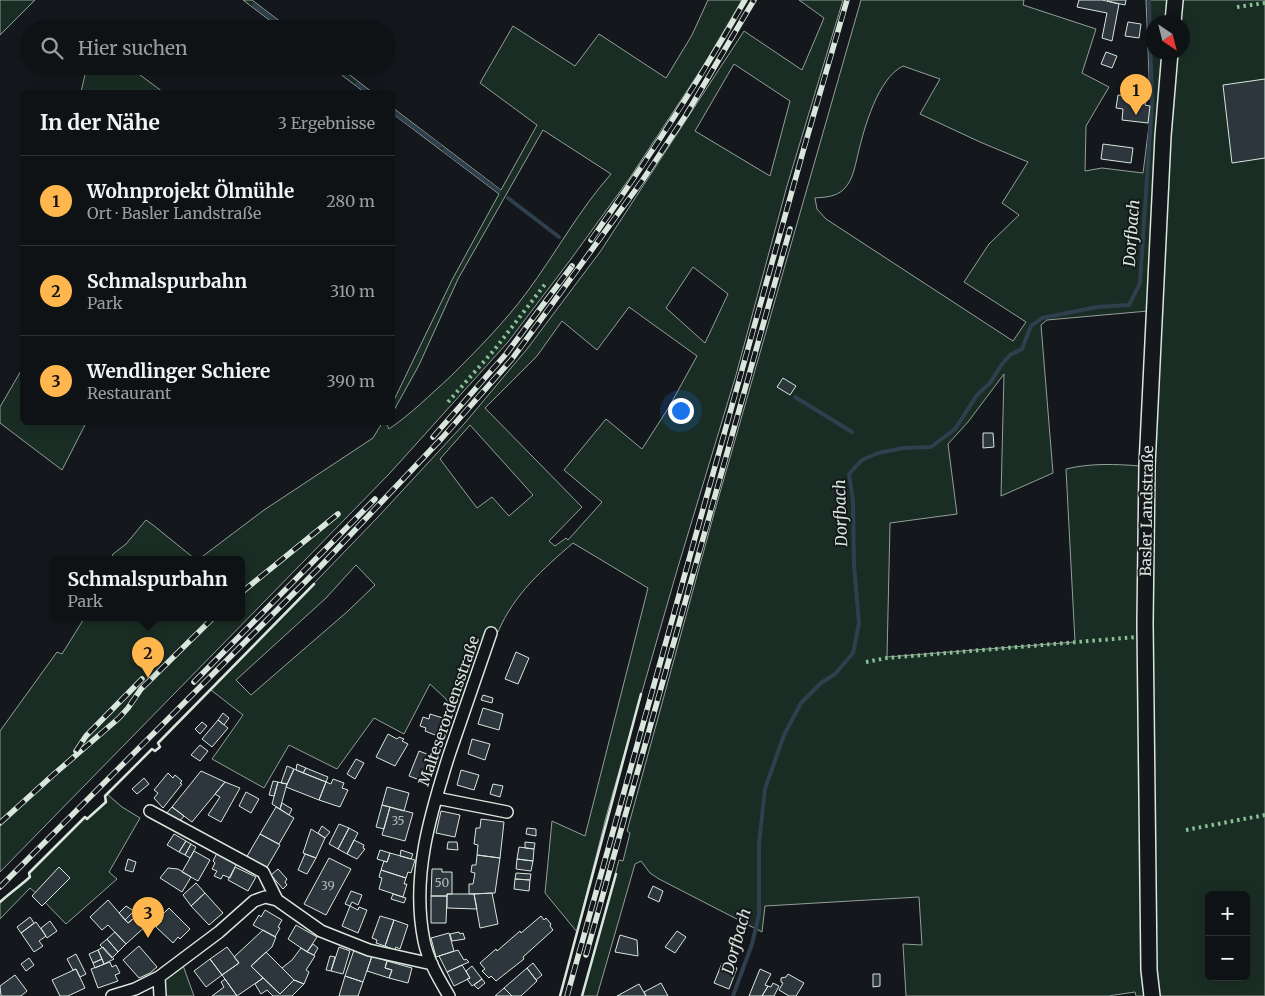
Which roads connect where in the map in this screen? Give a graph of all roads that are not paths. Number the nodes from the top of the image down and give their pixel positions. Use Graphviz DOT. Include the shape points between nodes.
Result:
graph roads {
  1 [pos="1175,0"];
  2 [pos="1174,15"];
  3 [pos="1169,60"];
  4 [pos="492,633"];
  5 [pos="436,798"];
  6 [pos="150,812"];
  7 [pos="507,812"];
  8 [pos="276,900"];
  9 [pos="432,964"];
  10 [pos="1149,970"];
  11 [pos="159,977"];
  12 [pos="112,996"];
  13 [pos="160,996"];
  14 [pos="449,996"];
  15 [pos="1142,996"];
  16 [pos="1152,996"];
  1 -- 2 [label="street"];
  3 -- 10 [label="street, Basler Landstraße" via="1147,466 1145,623"];
  4 -- 5 [label="street, Malteserordensstraße"];
  5 -- 7 [label="street, Malteserordensstraße"];
  5 -- 9 [label="street, Malteserordensstraße" via="422,855 419,896 424,943"];
  6 -- 8 [label="street" via="263,872"];
  8 -- 9 [label="street" via="321,931 369,950"];
  8 -- 11 [label="street" via="265,897 254,901"];
  9 -- 14 [label="street, Malteserordensstraße"];
  10 -- 15 [label="street, Basler Landstraße"];
  10 -- 16 [label="street, Basler Landstraße"];
  11 -- 12 [label="street"];
  11 -- 13 [label="street"];
}
